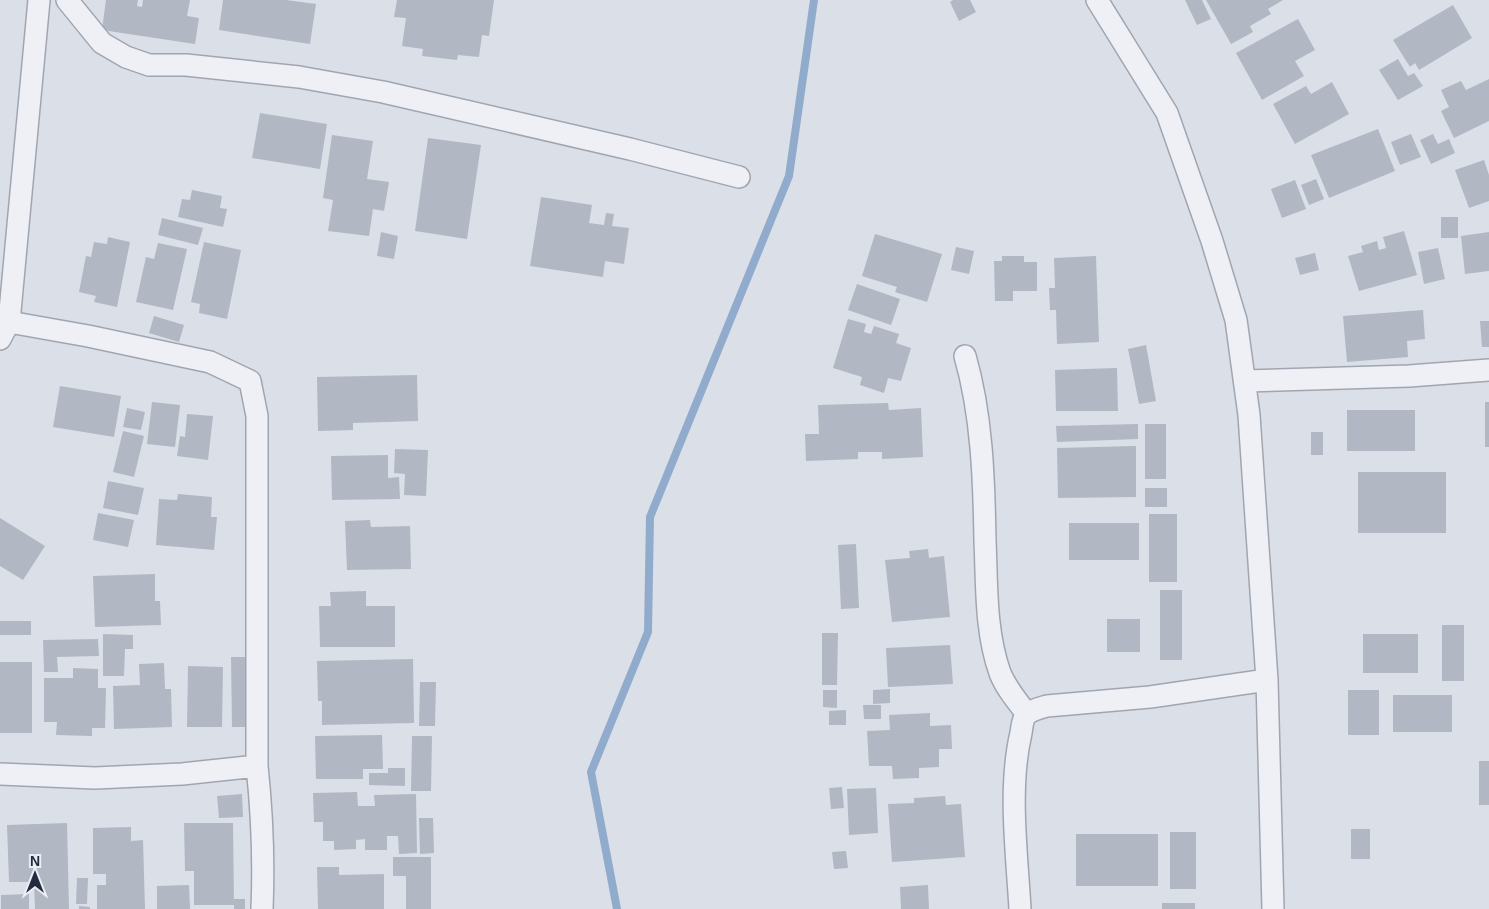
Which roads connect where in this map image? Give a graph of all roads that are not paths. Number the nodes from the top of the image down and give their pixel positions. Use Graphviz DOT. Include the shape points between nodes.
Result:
graph roads {
  1 [pos="39,0"];
  2 [pos="67,0"];
  3 [pos="1097,0"];
  4 [pos="739,177"];
  5 [pos="4,331"];
  6 [pos="965,356"];
  7 [pos="1489,370"];
  8 [pos="1245,381"];
  9 [pos="1267,680"];
  10 [pos="1027,714"];
  11 [pos="257,766"];
  12 [pos="0,774"];
  13 [pos="262,909"];
  14 [pos="1020,909"];
  15 [pos="1273,909"];
  1 -- 5 [label="street"];
  2 -- 4 [label="street" via="102,43 126,57 149,65 186,65 299,77 383,92"];
  3 -- 8 [label="street" via="1167,112 1233,311"];
  5 -- 11 [label="street" via="88,336 210,362 250,381 257,416"];
  6 -- 10 [label="street" via="978,426 986,592 991,630 1000,673 1012,696"];
  7 -- 8 [label="street"];
  8 -- 9 [label="street"];
  9 -- 10 [label="street" via="1150,697 1047,706"];
  9 -- 15 [label="street"];
  10 -- 14 [label="street" via="1016,752 1015,823"];
  11 -- 12 [label="street" via="95,778"];
  11 -- 13 [label="street"];
}
